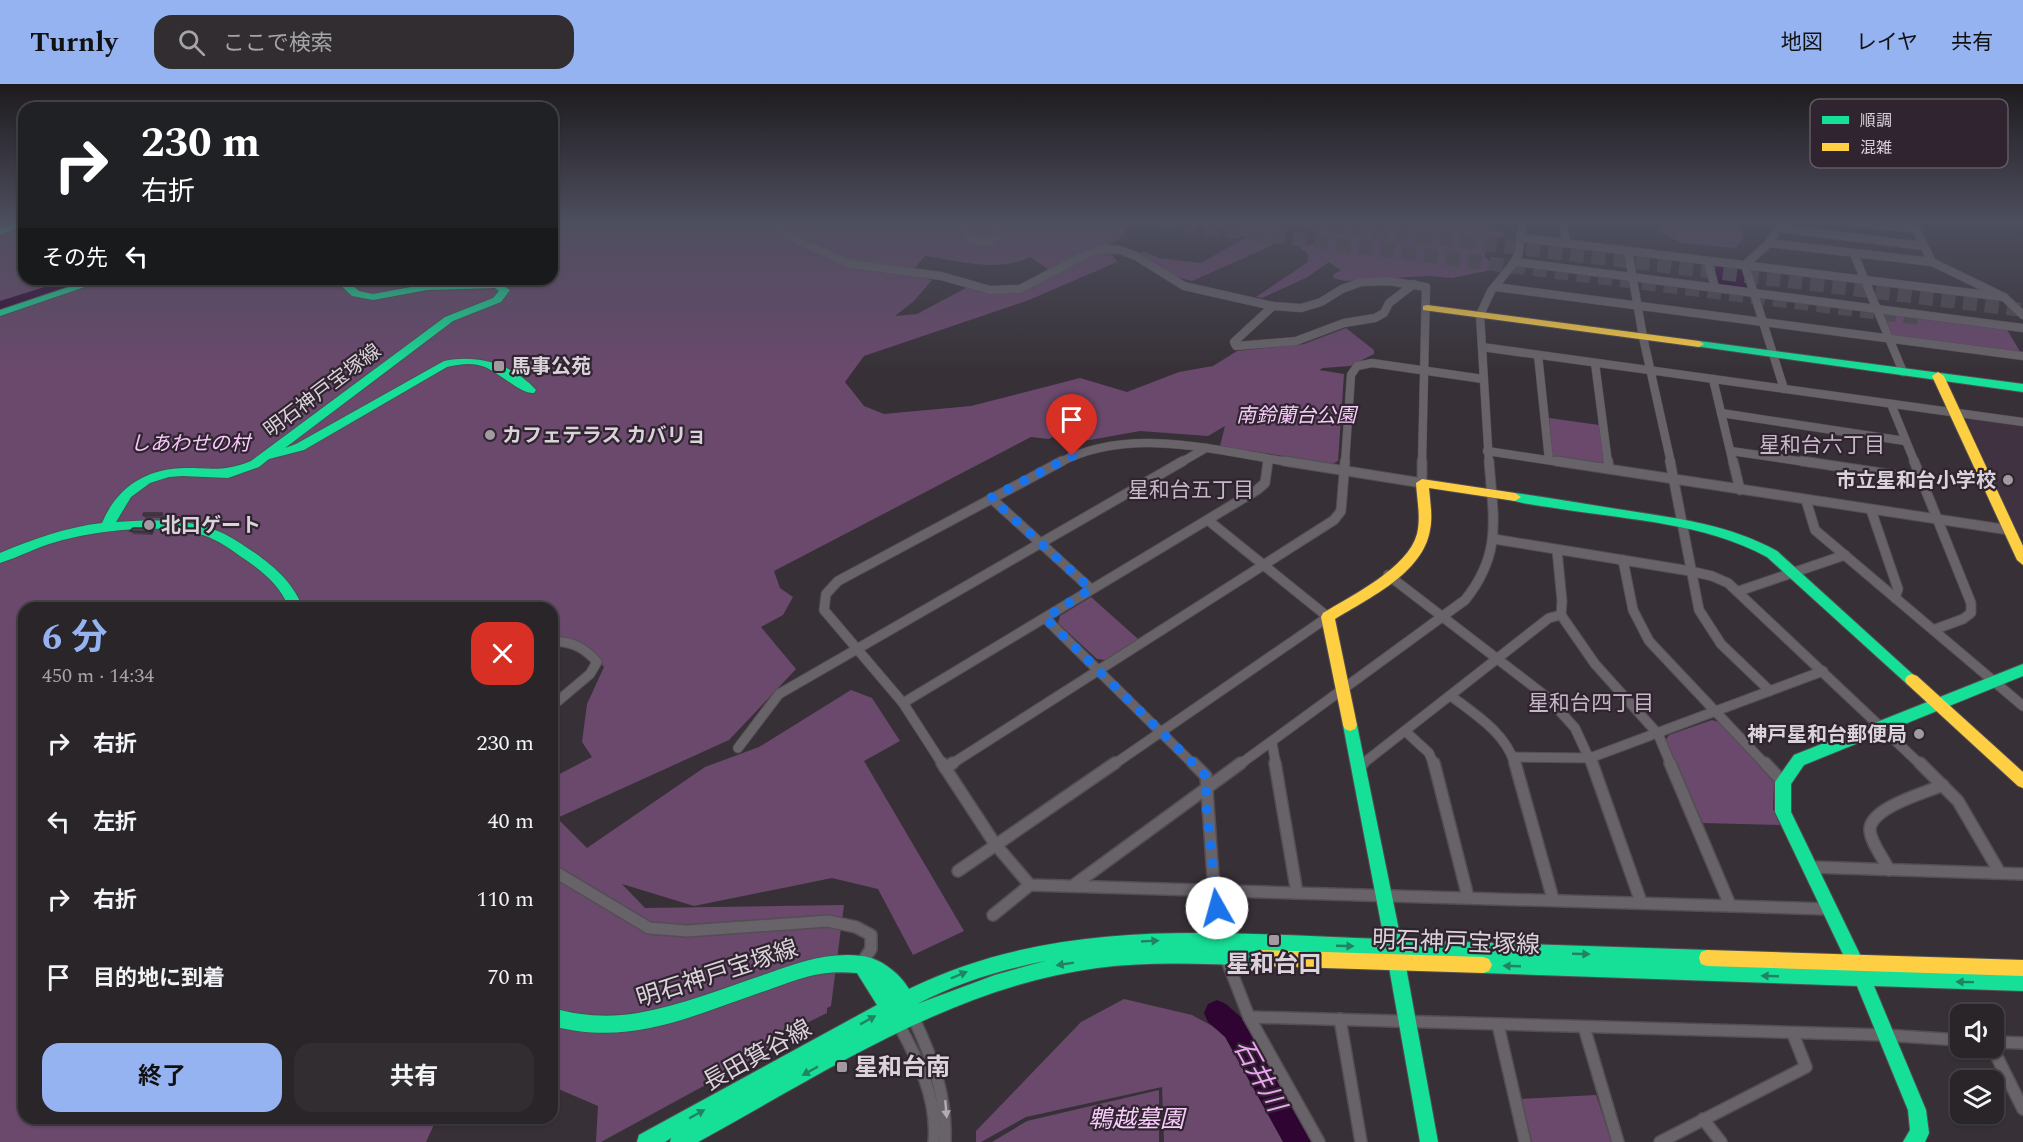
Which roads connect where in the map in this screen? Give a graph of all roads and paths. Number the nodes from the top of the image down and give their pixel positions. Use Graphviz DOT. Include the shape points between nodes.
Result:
graph roads {
  1 [pos="907,271"];
  2 [pos="1054,271"];
  3 [pos="1161,271"];
  4 [pos="1509,271"];
  5 [pos="1585,271"];
  6 [pos="1632,271"];
  7 [pos="1711,271"];
  8 [pos="1747,271"];
  9 [pos="1792,271"];
  10 [pos="1863,271"];
  11 [pos="1951,271"];
  12 [pos="1633,278"];
  13 [pos="1867,280"];
  14 [pos="1414,284"];
  15 [pos="85,285"];
  16 [pos="346,285"];
  17 [pos="497,285"];
  18 [pos="497,285"];
  19 [pos="1496,287"];
  20 [pos="1716,288"];
  21 [pos="1754,293"];
  22 [pos="2004,297"];
  23 [pos="1638,305"];
  24 [pos="1273,306"];
  25 [pos="1427,308"];
  26 [pos="1877,309"];
  27 [pos="0,313"];
  28 [pos="1480,315"];
  29 [pos="2023,315"];
  30 [pos="1762,322"];
  31 [pos="2023,328"];
  32 [pos="1643,337"];
  33 [pos="1890,339"];
  34 [pos="1482,347"];
  35 [pos="1773,354"];
  36 [pos="1538,355"];
  37 [pos="2023,356"];
  38 [pos="1595,363"];
  39 [pos="1424,370"];
  40 [pos="1650,371"];
  41 [pos="1904,372"];
  42 [pos="1938,376"];
  43 [pos="1483,379"];
  44 [pos="1713,379"];
  45 [pos="2023,388"];
  46 [pos="530,390"];
  47 [pos="1784,390"];
  48 [pos="1891,404"];
  49 [pos="1953,412"];
  50 [pos="1721,413"];
  51 [pos="2023,422"];
  52 [pos="1905,441"];
  53 [pos="1206,448"];
  54 [pos="1487,451"];
  55 [pos="1731,451"];
  56 [pos="266,457"];
  57 [pos="1268,459"];
  58 [pos="1549,460"];
  59 [pos="1609,469"];
  60 [pos="1342,472"];
  61 [pos="1674,479"];
  62 [pos="1921,479"];
  63 [pos="1422,483"];
  64 [pos="1740,490"];
  65 [pos="1490,493"];
  66 [pos="991,498"];
  67 [pos="1806,500"];
  68 [pos="1871,510"];
  69 [pos="1937,519"];
  70 [pos="1209,521"];
  71 [pos="1682,523"];
  72 [pos="108,525"];
  73 [pos="2009,530"];
  74 [pos="1494,539"];
  75 [pos="1040,543"];
  76 [pos="1557,550"];
  77 [pos="1845,555"];
  78 [pos="0,558"];
  79 [pos="1623,560"];
  80 [pos="2023,560"];
  81 [pos="1265,565"];
  82 [pos="1690,571"];
  83 [pos="1792,573"];
  84 [pos="1388,575"];
  85 [pos="1091,589"];
  86 [pos="1740,591"];
  87 [pos="1895,598"];
  88 [pos="293,602"];
  89 [pos="1561,615"];
  90 [pos="1328,617"];
  91 [pos="1442,617"];
  92 [pos="1045,618"];
  93 [pos="1933,630"];
  94 [pos="558,641"];
  95 [pos="855,649"];
  96 [pos="1497,659"];
  97 [pos="1099,670"];
  98 [pos="1823,670"];
  99 [pos="2023,670"];
  100 [pos="1994,682"];
  101 [pos="1342,691"];
  102 [pos="1770,691"];
  103 [pos="1450,696"];
  104 [pos="558,701"];
  105 [pos="903,703"];
  106 [pos="1940,705"];
  107 [pos="2023,706"];
  108 [pos="1716,712"];
  109 [pos="1884,727"];
  110 [pos="1161,731"];
  111 [pos="1405,731"];
  112 [pos="1658,734"];
  113 [pos="1272,742"];
  114 [pos="738,748"];
  115 [pos="1513,757"];
  116 [pos="1590,758"];
  117 [pos="1358,767"];
  118 [pos="945,768"];
  119 [pos="2023,781"];
  120 [pos="1783,782"];
  121 [pos="1943,784"];
  122 [pos="1208,789"];
  123 [pos="995,844"];
  124 [pos="1810,867"];
  125 [pos="1889,870"];
  126 [pos="958,871"];
  127 [pos="2000,873"];
  128 [pos="558,874"];
  129 [pos="2023,874"];
  130 [pos="1030,885"];
  131 [pos="1074,885"];
  132 [pos="1214,891"];
  133 [pos="1297,893"];
  134 [pos="1382,895"];
  135 [pos="1468,897"];
  136 [pos="1553,899"];
  137 [pos="1641,902"];
  138 [pos="1730,904"];
  139 [pos="1828,909"];
  140 [pos="993,915"];
  141 [pos="1222,942"];
  142 [pos="1394,947"];
  143 [pos="1226,958"];
  144 [pos="1396,962"];
  145 [pos="1856,963"];
  146 [pos="861,964"];
  147 [pos="2023,968"];
  148 [pos="1862,979"];
  149 [pos="2023,983"];
  150 [pos="906,999"];
  151 [pos="890,1008"];
  152 [pos="912,1015"];
  153 [pos="1249,1017"];
  154 [pos="558,1018"];
  155 [pos="1340,1019"];
  156 [pos="1406,1020"];
  157 [pos="898,1023"];
  158 [pos="1498,1025"];
  159 [pos="1584,1027"];
  160 [pos="1793,1034"];
  161 [pos="1884,1035"];
  162 [pos="1950,1039"];
  163 [pos="2004,1042"];
  164 [pos="2023,1043"];
  165 [pos="1998,1058"];
  166 [pos="2023,1109"];
  167 [pos="1703,1119"];
  168 [pos="645,1142"];
  169 [pos="679,1142"];
  170 [pos="934,1142"];
  171 [pos="945,1142"];
  172 [pos="1319,1142"];
  173 [pos="1361,1142"];
  174 [pos="1429,1142"];
  175 [pos="1525,1142"];
  176 [pos="1618,1142"];
  177 [pos="1660,1142"];
  178 [pos="1721,1142"];
  179 [pos="1912,1142"];
  1 -- 2 [label="street" via="1006,291 1020,289"];
  3 -- 24 [label="street" via="1184,286"];
  4 -- 19 [label="street"];
  5 -- 12 [label="street"];
  6 -- 12 [label="street"];
  7 -- 20 [label="street"];
  8 -- 21 [label="street"];
  9 -- 13 [label="street"];
  10 -- 13 [label="street"];
  11 -- 22 [label="street"];
  12 -- 20 [label="street"];
  12 -- 23 [label="street"];
  13 -- 22 [label="street"];
  13 -- 26 [label="street"];
  14 -- 24 [label="street" via="1361,282 1301,308"];
  14 -- 24 [label="street" via="1375,318 1344,323 1296,340 1236,346 1234,342"];
  14 -- 25 [label="street" via="1426,287"];
  15 -- 27 [label="main road"];
  16 -- 18 [label="main road, 明石神戸宝塚線" via="356,294 373,297 436,286"];
  17 -- 56 [label="main road, 明石神戸宝塚線" via="505,290 497,300 449,319"];
  19 -- 23 [label="street"];
  19 -- 28 [label="street" via="1482,303"];
  20 -- 21 [label="street"];
  21 -- 26 [label="street"];
  21 -- 30 [label="street"];
  22 -- 29 [label="street"];
  23 -- 30 [label="street"];
  23 -- 32 [label="street"];
  25 -- 28 [label="main road"];
  25 -- 39 [label="street"];
  26 -- 31 [label="street"];
  26 -- 33 [label="street"];
  28 -- 32 [label="main road"];
  28 -- 34 [label="street"];
  30 -- 33 [label="street"];
  30 -- 35 [label="street"];
  32 -- 35 [label="main road"];
  32 -- 40 [label="street"];
  33 -- 37 [label="street"];
  33 -- 41 [label="street"];
  34 -- 36 [label="street"];
  34 -- 43 [label="street"];
  35 -- 41 [label="main road"];
  35 -- 47 [label="street"];
  36 -- 38 [label="street"];
  36 -- 58 [label="street"];
  38 -- 40 [label="street"];
  38 -- 59 [label="street"];
  39 -- 43 [label="street"];
  39 -- 60 [label="street" via="1372,363 1357,366 1351,375"];
  39 -- 63 [label="street"];
  40 -- 44 [label="street"];
  40 -- 61 [label="street"];
  41 -- 42 [label="main road"];
  42 -- 45 [label="main road"];
  42 -- 49 [label="main road"];
  43 -- 54 [label="street"];
  44 -- 47 [label="street"];
  44 -- 50 [label="street"];
  46 -- 56 [label="main road" via="485,361 456,360 300,447"];
  47 -- 48 [label="street"];
  48 -- 49 [label="street"];
  48 -- 52 [label="street"];
  49 -- 51 [label="street"];
  49 -- 73 [label="main road"];
  50 -- 52 [label="street"];
  50 -- 55 [label="street"];
  52 -- 62 [label="street"];
  53 -- 57 [label="street"];
  53 -- 66 [label="street" via="1124,443 1093,449"];
  53 -- 75 [label="street"];
  54 -- 58 [label="street"];
  54 -- 65 [label="street"];
  55 -- 62 [label="street"];
  55 -- 64 [label="street"];
  56 -- 72 [label="main road, 明石神戸宝塚線" via="228,473 157,475 123,494"];
  57 -- 60 [label="street"];
  57 -- 70 [label="street" via="1265,483"];
  58 -- 59 [label="street"];
  59 -- 61 [label="street"];
  60 -- 63 [label="street"];
  60 -- 81 [label="street" via="1341,511 1334,520"];
  61 -- 64 [label="street"];
  61 -- 71 [label="street"];
  62 -- 69 [label="street"];
  63 -- 65 [label="main road"];
  63 -- 84 [label="main road" via="1421,543 1404,564"];
  64 -- 67 [label="street"];
  65 -- 71 [label="main road"];
  65 -- 74 [label="street"];
  66 -- 75 [label="street"];
  66 -- 95 [label="street" via="838,581 826,594 824,610"];
  67 -- 68 [label="street"];
  67 -- 77 [label="street" via="1815,530"];
  68 -- 69 [label="street"];
  68 -- 87 [label="street" via="1898,589"];
  69 -- 73 [label="street"];
  69 -- 93 [label="street" via="1971,603 1971,613"];
  70 -- 81 [label="street"];
  70 -- 85 [label="street"];
  71 -- 82 [label="street"];
  71 -- 83 [label="main road" via="1751,540"];
  72 -- 78 [label="main road" via="39,541"];
  72 -- 88 [label="main road" via="178,527 211,534 276,575"];
  73 -- 80 [label="main road"];
  74 -- 76 [label="street"];
  74 -- 91 [label="street" via="1488,567 1479,584"];
  75 -- 85 [label="street"];
  75 -- 95 [label="street"];
  76 -- 79 [label="street"];
  76 -- 89 [label="street"];
  77 -- 83 [label="street"];
  77 -- 87 [label="street"];
  79 -- 82 [label="street"];
  79 -- 108 [label="street" via="1631,608 1641,632"];
  81 -- 90 [label="street"];
  81 -- 97 [label="street"];
  82 -- 86 [label="street" via="1712,576"];
  82 -- 102 [label="street" via="1706,624"];
  83 -- 86 [label="street"];
  83 -- 106 [label="main road"];
  84 -- 90 [label="main road"];
  84 -- 91 [label="street"];
  85 -- 92 [label="street"];
  86 -- 98 [label="street"];
  87 -- 93 [label="street"];
  89 -- 96 [label="street" via="1549,618"];
  89 -- 112 [label="street" via="1595,664"];
  90 -- 101 [label="main road"];
  90 -- 110 [label="street"];
  91 -- 96 [label="street"];
  91 -- 101 [label="street"];
  92 -- 97 [label="street"];
  92 -- 105 [label="street"];
  93 -- 100 [label="street"];
  94 -- 104 [label="street" via="588,650 597,662 590,674"];
  95 -- 105 [label="street"];
  95 -- 114 [label="street" via="779,694"];
  96 -- 103 [label="street"];
  96 -- 116 [label="street" via="1547,697 1575,728"];
  97 -- 110 [label="street"];
  97 -- 118 [label="street"];
  98 -- 102 [label="street"];
  98 -- 109 [label="street"];
  99 -- 100 [label="main road"];
  100 -- 106 [label="main road"];
  100 -- 107 [label="street"];
  101 -- 113 [label="street"];
  101 -- 117 [label="main road"];
  102 -- 108 [label="street"];
  103 -- 111 [label="street"];
  103 -- 115 [label="street" via="1490,726"];
  105 -- 118 [label="street"];
  106 -- 109 [label="main road"];
  106 -- 119 [label="main road"];
  108 -- 112 [label="street"];
  108 -- 120 [label="street"];
  109 -- 120 [label="main road" via="1799,760"];
  109 -- 121 [label="street"];
  110 -- 122 [label="street" via="1206,776"];
  110 -- 123 [label="street"];
  111 -- 117 [label="street"];
  111 -- 135 [label="street" via="1429,753 1436,768"];
  112 -- 116 [label="street"];
  112 -- 138 [label="street"];
  113 -- 122 [label="street"];
  113 -- 133 [label="street"];
  115 -- 116 [label="street"];
  115 -- 136 [label="street"];
  116 -- 137 [label="street"];
  117 -- 134 [label="main road"];
  118 -- 123 [label="street"];
  120 -- 124 [label="main road" via="1783,812"];
  121 -- 125 [label="street" via="1881,811 1872,819 1870,832"];
  121 -- 127 [label="street" via="1958,801"];
  122 -- 131 [label="street"];
  122 -- 132 [label="street"];
  123 -- 126 [label="street"];
  123 -- 130 [label="street"];
  124 -- 125 [label="street"];
  124 -- 139 [label="main road"];
  125 -- 127 [label="street"];
  127 -- 129 [label="street"];
  128 -- 146 [label="street" via="649,928 687,931 828,921 849,924 871,936 871,949"];
  130 -- 131 [label="street"];
  130 -- 140 [label="street"];
  131 -- 132 [label="street"];
  132 -- 133 [label="street"];
  132 -- 141 [label="street"];
  133 -- 134 [label="street"];
  134 -- 135 [label="street"];
  134 -- 142 [label="main road"];
  135 -- 136 [label="street"];
  136 -- 137 [label="street"];
  137 -- 138 [label="street"];
  138 -- 139 [label="street"];
  139 -- 145 [label="main road"];
  141 -- 142 [label="main road, 明石神戸宝塚線, one-way"];
  150 -- 141 [label="main road, 明石神戸宝塚線, one-way" via="975,968 1055,949 1162,940"];
  142 -- 144 [label="main road"];
  142 -- 145 [label="main road, 明石神戸宝塚線, one-way"];
  143 -- 144 [label="main road, 明石神戸宝塚線"];
  143 -- 152 [label="main road, 明石神戸宝塚線, one-way" via="1140,956 1057,965 980,985"];
  143 -- 153 [label="street"];
  148 -- 144 [label="main road, 明石神戸宝塚線, one-way"];
  144 -- 156 [label="main road"];
  145 -- 147 [label="main road, 明石神戸宝塚線"];
  145 -- 148 [label="main road"];
  146 -- 150 [label="main road, 明石神戸宝塚線" via="879,968 893,979"];
  146 -- 151 [label="main road"];
  146 -- 154 [label="main road, 明石神戸宝塚線" via="817,965 636,1024 593,1026"];
  149 -- 148 [label="main road, 明石神戸宝塚線, one-way"];
  148 -- 161 [label="main road"];
  150 -- 151 [label="main road, 明石神戸宝塚線"];
  150 -- 152 [label="main road"];
  151 -- 157 [label="main road"];
  168 -- 151 [label="main road, 長田箕谷線, one-way"];
  152 -- 157 [label="main road, 明石神戸宝塚線"];
  152 -- 171 [label="street, one-way" via="945,1095"];
  153 -- 155 [label="street"];
  153 -- 172 [label="street"];
  155 -- 156 [label="street"];
  155 -- 173 [label="street"];
  156 -- 158 [label="street"];
  156 -- 174 [label="main road"];
  157 -- 169 [label="main road, 長田箕谷線, one-way"];
  157 -- 170 [label="street" via="932,1101 936,1119"];
  158 -- 159 [label="street"];
  158 -- 175 [label="street"];
  159 -- 160 [label="street"];
  159 -- 176 [label="street"];
  160 -- 161 [label="street"];
  160 -- 167 [label="street" via="1806,1067"];
  161 -- 162 [label="street"];
  161 -- 179 [label="main road" via="1917,1110 1920,1133"];
  163 -- 164 [label="street"];
  165 -- 166 [label="street"];
  167 -- 177 [label="street"];
  167 -- 178 [label="street"];
}
